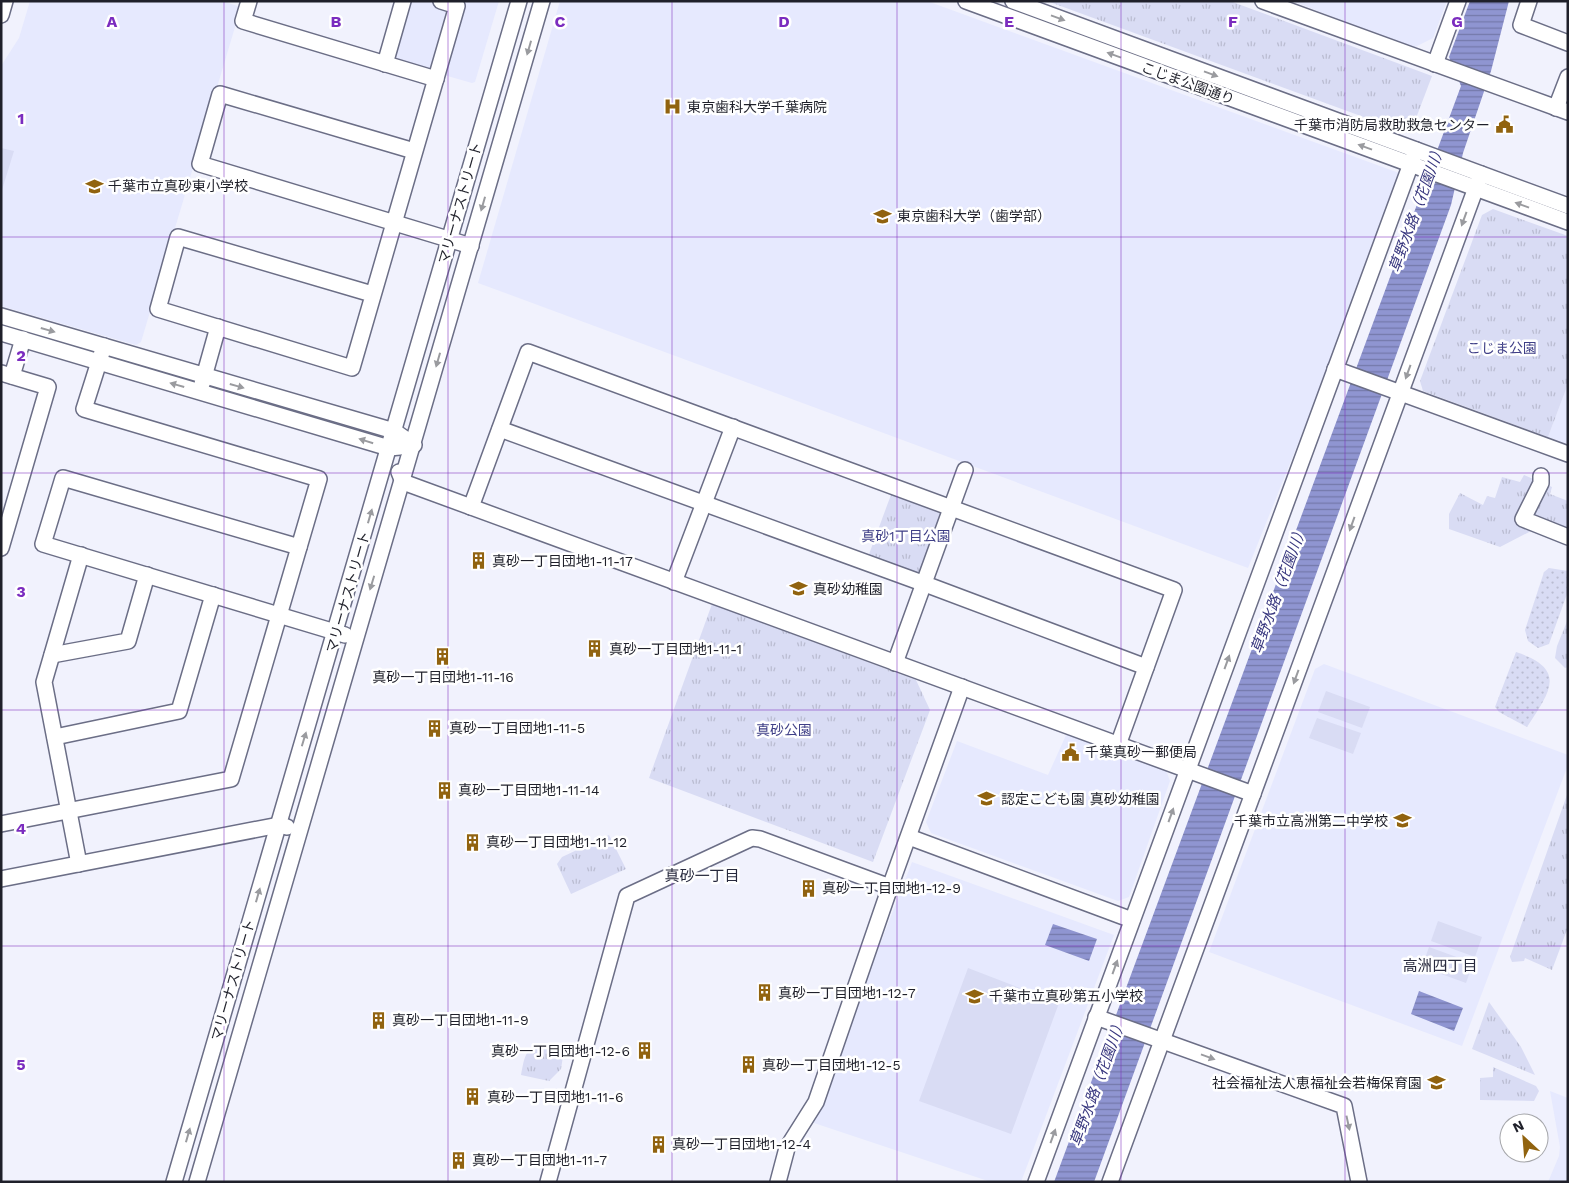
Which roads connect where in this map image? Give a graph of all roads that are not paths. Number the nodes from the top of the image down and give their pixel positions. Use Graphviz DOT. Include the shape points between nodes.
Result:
graph roads {
  1 [pos="5,1"];
  2 [pos="249,1"];
  3 [pos="403,1"];
  4 [pos="441,1"];
  5 [pos="519,1"];
  6 [pos="542,1"];
  7 [pos="966,1"];
  8 [pos="1012,1"];
  9 [pos="1458,1"];
  10 [pos="1529,1"];
  11 [pos="1271,3"];
  12 [pos="1,15"];
  13 [pos="1568,43"];
  14 [pos="385,64"];
  15 [pos="1439,66"];
  16 [pos="1568,77"];
  17 [pos="436,79"];
  18 [pos="1562,110"];
  19 [pos="414,152"];
  20 [pos="1413,157"];
  21 [pos="1481,174"];
  22 [pos="1476,188"];
  23 [pos="1568,206"];
  24 [pos="393,222"];
  25 [pos="1568,222"];
  26 [pos="450,240"];
  27 [pos="471,246"];
  28 [pos="372,294"];
  29 [pos="1,316"];
  30 [pos="218,327"];
  31 [pos="1,333"];
  32 [pos="23,339"];
  33 [pos="104,346"];
  34 [pos="99,362"];
  35 [pos="1335,368"];
  36 [pos="7,375"];
  37 [pos="204,376"];
  38 [pos="200,392"];
  39 [pos="1401,392"];
  40 [pos="734,427"];
  41 [pos="500,428"];
  42 [pos="394,432"];
  43 [pos="414,445"];
  44 [pos="389,448"];
  45 [pos="1568,454"];
  46 [pos="966,470"];
  47 [pos="1541,476"];
  48 [pos="402,482"];
  49 [pos="704,504"];
  50 [pos="470,507"];
  51 [pos="952,508"];
  52 [pos="1568,537"];
  53 [pos="299,547"];
  54 [pos="1,548"];
  55 [pos="81,555"];
  56 [pos="147,575"];
  57 [pos="674,582"];
  58 [pos="925,584"];
  59 [pos="212,595"];
  60 [pos="279,615"];
  61 [pos="336,632"];
  62 [pos="355,638"];
  63 [pos="52,655"];
  64 [pos="895,663"];
  65 [pos="1146,667"];
  66 [pos="962,687"];
  67 [pos="54,737"];
  68 [pos="1118,745"];
  69 [pos="1187,770"];
  70 [pos="1253,794"];
  71 [pos="69,811"];
  72 [pos="1,824"];
  73 [pos="278,825"];
  74 [pos="300,831"];
  75 [pos="909,837"];
  76 [pos="79,864"];
  77 [pos="1,879"];
  78 [pos="890,886"];
  79 [pos="1132,920"];
  80 [pos="1096,1018"];
  81 [pos="1162,1041"];
  82 [pos="174,1182"];
  83 [pos="197,1182"];
  84 [pos="548,1182"];
  85 [pos="778,1182"];
  86 [pos="1036,1182"];
  87 [pos="1110,1182"];
  88 [pos="1359,1182"];
  1 -- 12 [label="street"];
  2 -- 14 [label="street" via="243,21"];
  3 -- 14 [label="street"];
  4 -- 17 [label="street" via="457,6"];
  5 -- 26 [label="street, マリーナストリート"];
  6 -- 27 [label="street, マリーナストリート, one-way"];
  20 -- 7 [label="street, こじま公園通り, one-way"];
  8 -- 20 [label="street, こじま公園通り, one-way"];
  9 -- 15 [label="street"];
  10 -- 13 [label="street" via="1522,24"];
  11 -- 15 [label="street"];
  14 -- 17 [label="street"];
  15 -- 18 [label="street"];
  16 -- 18 [label="street"];
  17 -- 19 [label="street"];
  19 -- 24 [label="street"];
  19 -- 24 [label="street" via="220,94 200,164"];
  20 -- 21 [label="street"];
  20 -- 22 [label="street"];
  20 -- 35 [label="street"];
  21 -- 22 [label="street"];
  21 -- 23 [label="street"];
  25 -- 22 [label="street, one-way"];
  22 -- 39 [label="street, one-way"];
  24 -- 26 [label="street"];
  24 -- 28 [label="street"];
  26 -- 27 [label="street"];
  26 -- 42 [label="street, マリーナストリート"];
  27 -- 43 [label="street, マリーナストリート, one-way"];
  28 -- 30 [label="street" via="352,368"];
  28 -- 30 [label="street" via="178,237 158,309"];
  29 -- 33 [label="street, one-way"];
  30 -- 37 [label="street"];
  31 -- 32 [label="street"];
  32 -- 34 [label="street"];
  32 -- 36 [label="street"];
  33 -- 34 [label="street"];
  33 -- 37 [label="street"];
  38 -- 34 [label="street, one-way"];
  34 -- 53 [label="street" via="84,409 319,479"];
  35 -- 39 [label="street"];
  69 -- 35 [label="street, one-way"];
  36 -- 54 [label="street" via="48,387"];
  37 -- 38 [label="street"];
  37 -- 42 [label="street, one-way"];
  44 -- 38 [label="street, one-way"];
  39 -- 45 [label="street"];
  39 -- 70 [label="street, one-way"];
  40 -- 41 [label="street" via="528,352"];
  40 -- 49 [label="street"];
  40 -- 51 [label="street"];
  41 -- 49 [label="street"];
  41 -- 50 [label="street"];
  42 -- 43 [label="street"];
  42 -- 44 [label="street, マリーナストリート"];
  43 -- 44 [label="street"];
  43 -- 48 [label="street, マリーナストリート"];
  44 -- 48 [label="street"];
  61 -- 44 [label="street, マリーナストリート, one-way"];
  46 -- 51 [label="street"];
  47 -- 52 [label="street" via="1541,483 1523,519"];
  48 -- 50 [label="street"];
  48 -- 62 [label="street, マリーナストリート, one-way"];
  49 -- 57 [label="street"];
  49 -- 58 [label="street"];
  50 -- 57 [label="street"];
  51 -- 58 [label="street"];
  51 -- 65 [label="street" via="1174,590"];
  53 -- 55 [label="street" via="63,478 43,544"];
  53 -- 60 [label="street"];
  55 -- 56 [label="street"];
  55 -- 63 [label="street"];
  56 -- 59 [label="street"];
  56 -- 63 [label="street" via="128,641"];
  57 -- 64 [label="street"];
  58 -- 64 [label="street"];
  58 -- 65 [label="street"];
  59 -- 60 [label="street"];
  59 -- 67 [label="street" via="179,711"];
  60 -- 61 [label="street"];
  60 -- 71 [label="street" via="231,779"];
  61 -- 62 [label="street"];
  73 -- 61 [label="street, マリーナストリート, one-way"];
  62 -- 74 [label="street, マリーナストリート"];
  63 -- 67 [label="street" via="44,682"];
  64 -- 66 [label="street"];
  65 -- 68 [label="street"];
  66 -- 68 [label="street"];
  66 -- 75 [label="street"];
  67 -- 71 [label="street"];
  68 -- 69 [label="street"];
  69 -- 70 [label="street"];
  79 -- 69 [label="street, one-way"];
  70 -- 81 [label="street"];
  71 -- 72 [label="street"];
  71 -- 76 [label="street"];
  73 -- 74 [label="street"];
  73 -- 76 [label="street"];
  82 -- 73 [label="street, マリーナストリート, one-way"];
  74 -- 83 [label="street, マリーナストリート"];
  75 -- 78 [label="street"];
  75 -- 79 [label="street"];
  76 -- 77 [label="street"];
  78 -- 84 [label="street" via="752,838 627,896"];
  78 -- 85 [label="street" via="816,1102 787,1148"];
  80 -- 79 [label="street, one-way"];
  80 -- 81 [label="street"];
  86 -- 80 [label="street, one-way"];
  81 -- 87 [label="street"];
  81 -- 88 [label="street, one-way" via="1344,1106"];
}
